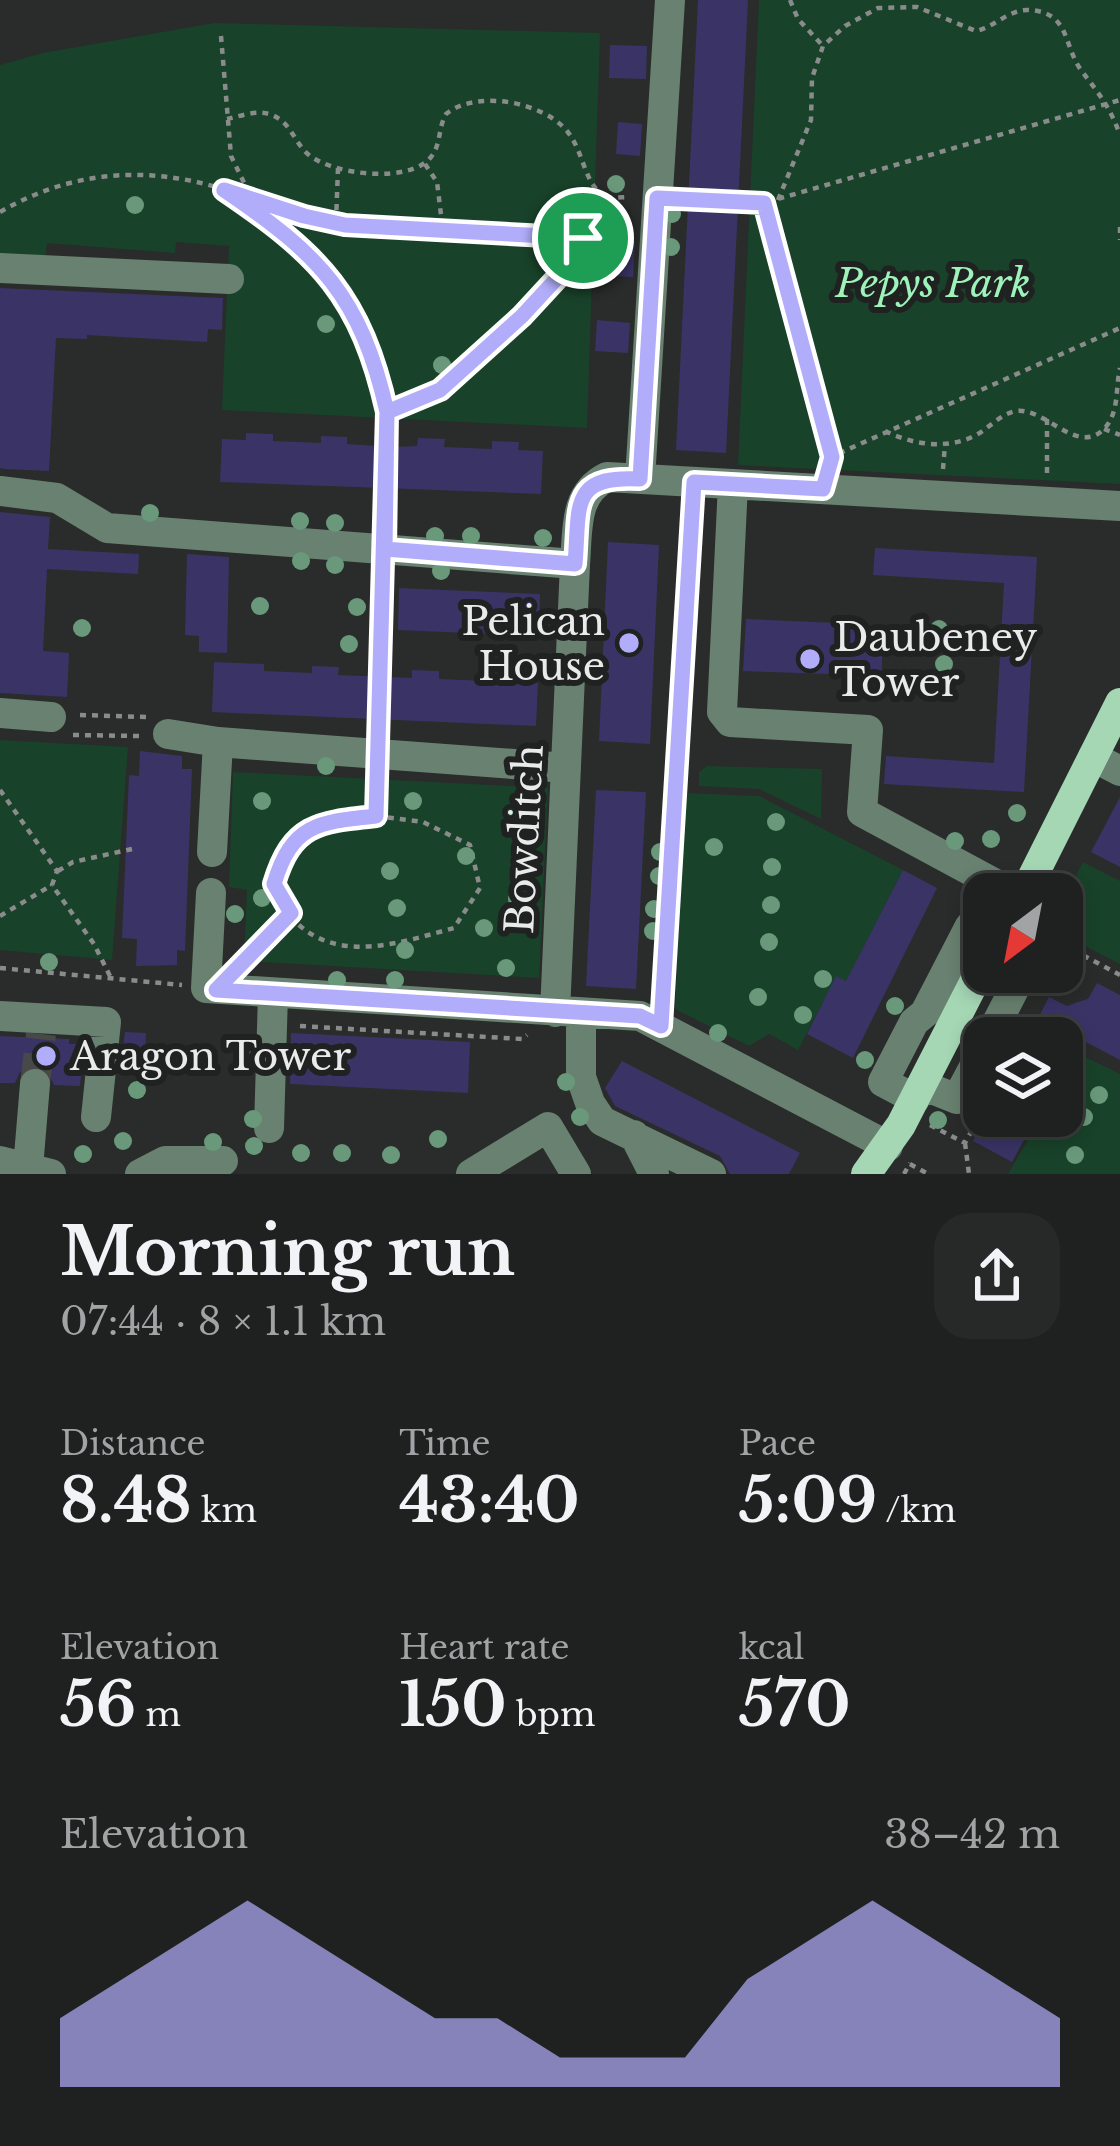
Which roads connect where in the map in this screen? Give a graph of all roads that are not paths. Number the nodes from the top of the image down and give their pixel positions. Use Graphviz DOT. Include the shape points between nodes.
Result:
graph roads {
  1 [pos="670,0"];
  2 [pos="0,268"];
  3 [pos="229,279"];
  4 [pos="640,479"];
  5 [pos="733,484"];
  6 [pos="0,490"];
  7 [pos="1120,506"];
  8 [pos="575,564"];
  9 [pos="1120,703"];
  10 [pos="0,712"];
  11 [pos="51,718"];
  12 [pos="168,734"];
  13 [pos="218,742"];
  14 [pos="1107,764"];
  15 [pos="566,768"];
  16 [pos="212,852"];
  17 [pos="975,873"];
  18 [pos="1037,873"];
  19 [pos="211,892"];
  20 [pos="963,940"];
  21 [pos="971,993"];
  22 [pos="274,994"];
  23 [pos="568,1013"];
  24 [pos="0,1016"];
  25 [pos="35,1084"];
  26 [pos="963,1088"];
  27 [pos="922,1103"];
  28 [pos="96,1118"];
  29 [pos="269,1129"];
  30 [pos="634,1136"];
  31 [pos="899,1155"];
  32 [pos="223,1161"];
  33 [pos="26,1168"];
  34 [pos="140,1174"];
  35 [pos="471,1174"];
  36 [pos="576,1174"];
  37 [pos="654,1174"];
  38 [pos="711,1174"];
  39 [pos="866,1174"];
  1 -- 4 [label="street" via="644,198"];
  2 -- 3 [label="street"];
  4 -- 5 [label="street, Bowditch"];
  4 -- 8 [label="street, Bowditch" via="590,485"];
  5 -- 7 [label="street, Bowditch"];
  5 -- 17 [label="street" via="722,712 730,722 868,730 862,812"];
  6 -- 8 [label="street" via="57,498 107,528"];
  8 -- 15 [label="street, Bowditch"];
  9 -- 14 [label="main road"];
  10 -- 11 [label="street"];
  12 -- 13 [label="street"];
  13 -- 15 [label="street"];
  13 -- 16 [label="street"];
  14 -- 18 [label="main road"];
  15 -- 23 [label="street, Bowditch"];
  19 -- 22 [label="street" via="211,989"];
  20 -- 27 [label="street" via="883,1082"];
  21 -- 27 [label="main road"];
  22 -- 23 [label="street"];
  22 -- 29 [label="street"];
  23 -- 30 [label="street, Bowditch" via="590,1103 602,1121"];
  23 -- 31 [label="street" via="640,1016"];
  24 -- 28 [label="street" via="41,1026 106,1022"];
  25 -- 33 [label="street"];
  26 -- 27 [label="street" via="957,1100"];
  27 -- 31 [label="main road"];
  30 -- 37 [label="street"];
  30 -- 38 [label="street"];
  31 -- 39 [label="main road"];
  32 -- 34 [label="street" via="164,1161"];
  35 -- 36 [label="street" via="548,1127"];
}
